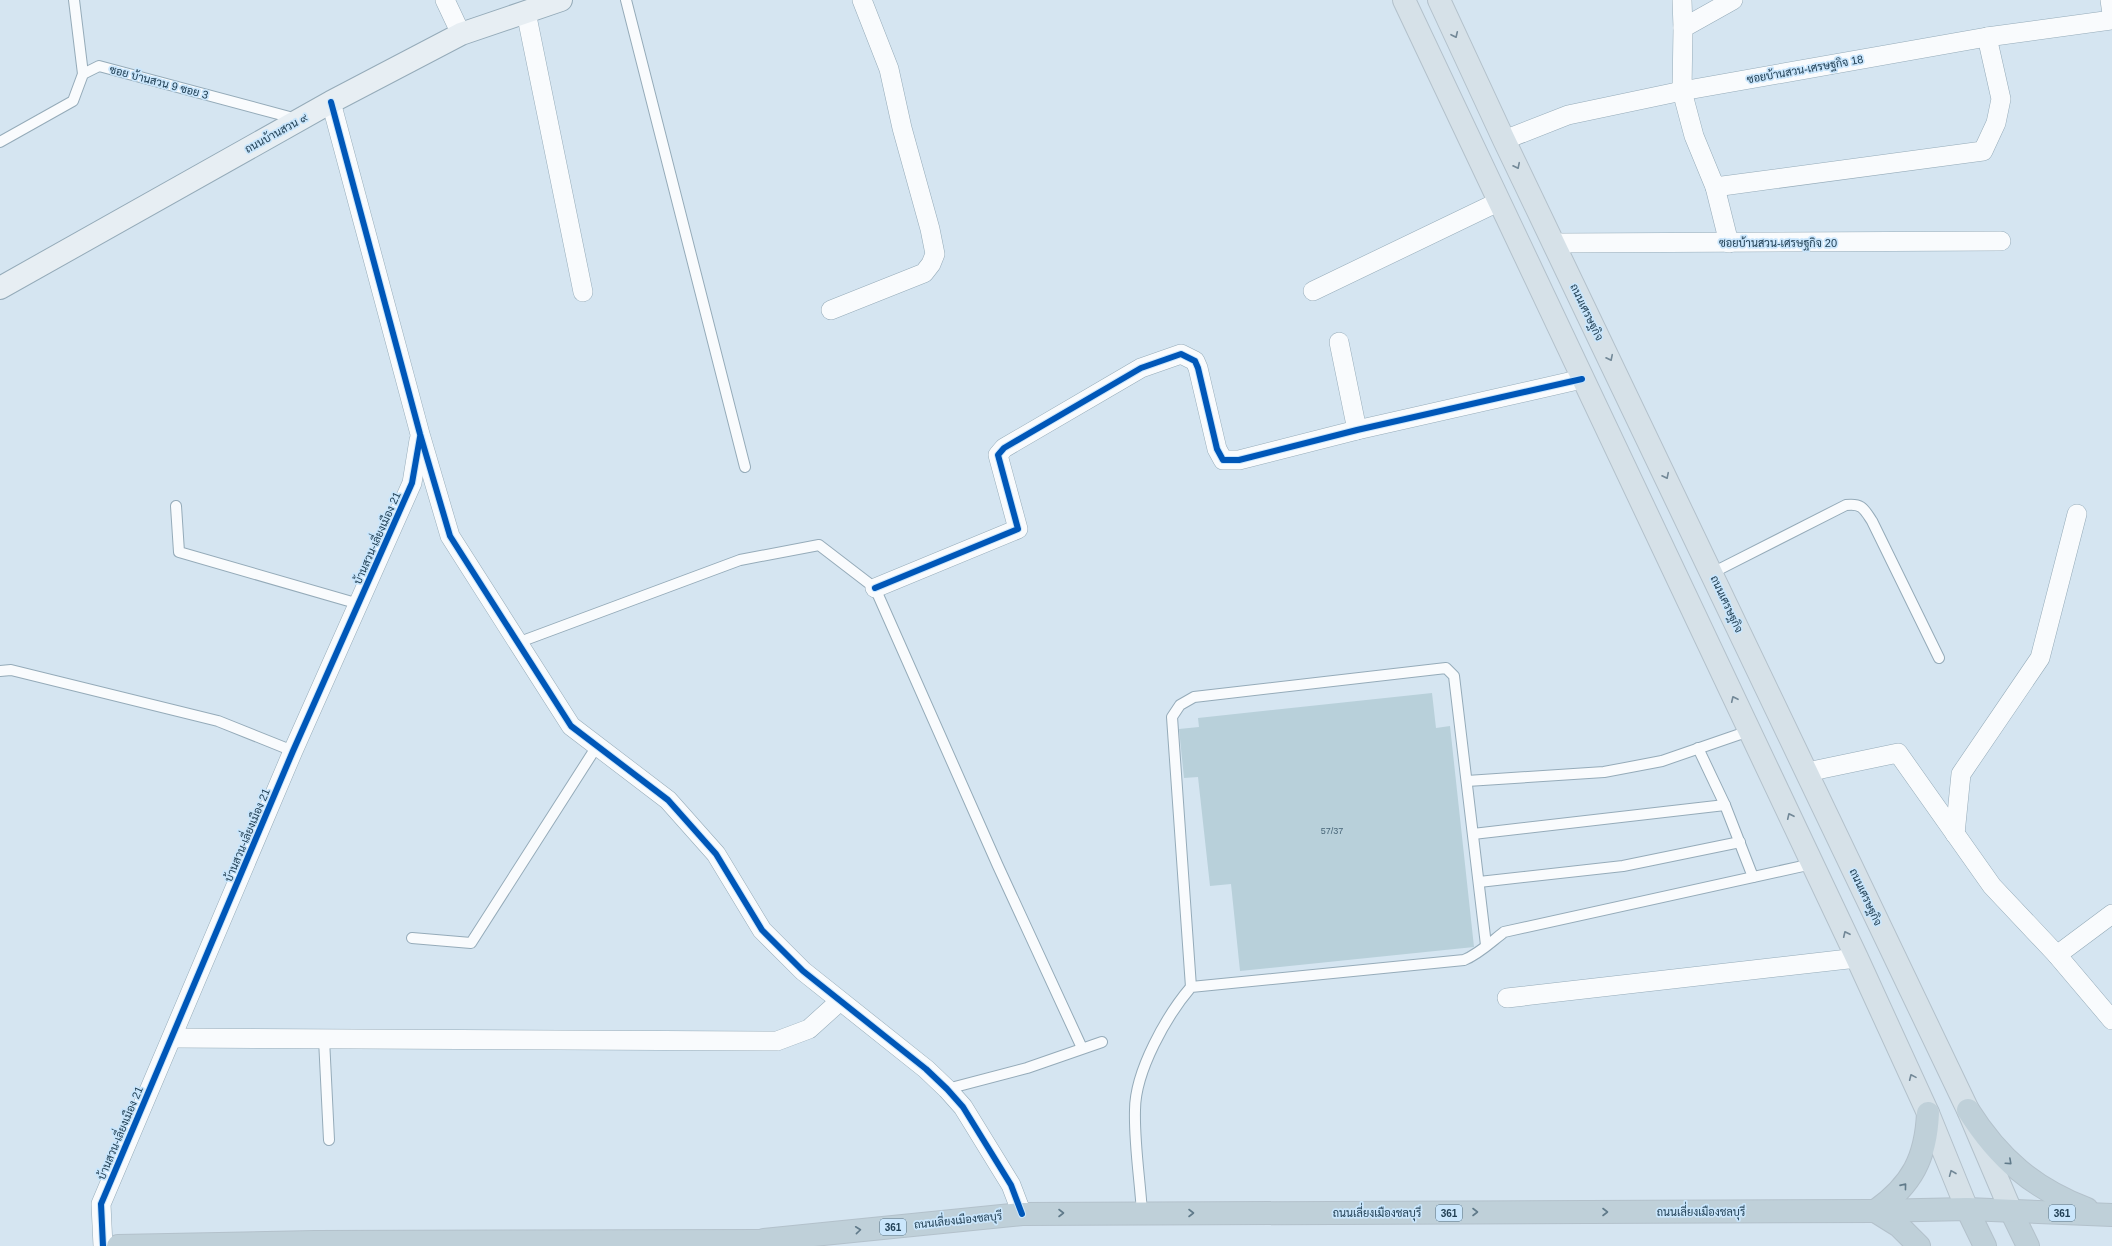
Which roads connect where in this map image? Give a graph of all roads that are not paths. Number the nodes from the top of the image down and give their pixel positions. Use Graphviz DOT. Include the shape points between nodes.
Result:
graph roads {
  1 [pos="74,0"];
  2 [pos="445,0"];
  3 [pos="561,0"];
  4 [pos="626,0"];
  5 [pos="862,0"];
  6 [pos="1404,0"];
  7 [pos="1682,0"];
  8 [pos="1733,0"];
  9 [pos="2110,0"];
  10 [pos="1441,1"];
  11 [pos="526,12"];
  12 [pos="2112,14"];
  13 [pos="2112,20"];
  14 [pos="1683,28"];
  15 [pos="461,34"];
  16 [pos="1987,37"];
  17 [pos="83,74"];
  18 [pos="1682,91"];
  19 [pos="330,102"];
  20 [pos="299,120"];
  21 [pos="1504,140"];
  22 [pos="0,142"];
  23 [pos="1715,187"];
  24 [pos="1498,202"];
  25 [pos="2001,241"];
  26 [pos="1555,243"];
  27 [pos="1729,243"];
  28 [pos="0,288"];
  29 [pos="1314,291"];
  30 [pos="584,292"];
  31 [pos="831,310"];
  32 [pos="1338,342"];
  33 [pos="1582,378"];
  34 [pos="1357,430"];
  35 [pos="420,434"];
  36 [pos="745,467"];
  37 [pos="176,506"];
  38 [pos="2077,514"];
  39 [pos="1712,573"];
  40 [pos="875,588"];
  41 [pos="1681,588"];
  42 [pos="359,604"];
  43 [pos="517,643"];
  44 [pos="1939,658"];
  45 [pos="0,671"];
  46 [pos="1749,731"];
  47 [pos="597,746"];
  48 [pos="1698,748"];
  49 [pos="293,751"];
  50 [pos="1807,772"];
  51 [pos="1467,781"];
  52 [pos="1725,805"];
  53 [pos="1473,834"];
  54 [pos="1955,834"];
  55 [pos="1740,842"];
  56 [pos="1812,864"];
  57 [pos="1753,877"];
  58 [pos="1479,882"];
  59 [pos="2112,914"];
  60 [pos="412,938"];
  61 [pos="1486,945"];
  62 [pos="2057,955"];
  63 [pos="1858,958"];
  64 [pos="1191,987"];
  65 [pos="1506,998"];
  66 [pos="840,1001"];
  67 [pos="2112,1020"];
  68 [pos="172,1038"];
  69 [pos="324,1039"];
  70 [pos="1102,1042"];
  71 [pos="1082,1048"];
  72 [pos="947,1089"];
  73 [pos="1968,1110"];
  74 [pos="1928,1113"];
  75 [pos="329,1140"];
  76 [pos="1967,1209"];
  77 [pos="2011,1210"];
  78 [pos="1875,1212"];
  79 [pos="1142,1213"];
  80 [pos="1022,1214"];
  81 [pos="2112,1215"];
  82 [pos="764,1240"];
  83 [pos="103,1246"];
  84 [pos="118,1246"];
  85 [pos="847,1246"];
  86 [pos="1919,1246"];
  87 [pos="1984,1246"];
  88 [pos="2028,1246"];
  1 -- 17 [label="lane"];
  2 -- 15 [label="street"];
  3 -- 11 [label="street, ถนนบ้านสวน ๙"];
  4 -- 36 [label="lane"];
  5 -- 31 [label="street" via="888,69 935,254 924,273"];
  6 -- 24 [label="main road"];
  7 -- 14 [label="street"];
  8 -- 14 [label="street"];
  9 -- 12 [label="street"];
  10 -- 21 [label="main road, ถนนเศรษฐกิจ, one-way"];
  11 -- 15 [label="street, ถนนบ้านสวน ๙"];
  11 -- 30 [label="street"];
  13 -- 16 [label="street, ซอยบ้านสวน-เศรษฐกิจ 18"];
  14 -- 18 [label="street"];
  15 -- 19 [label="street, ถนนบ้านสวน ๙"];
  16 -- 18 [label="street, ซอยบ้านสวน-เศรษฐกิจ 18"];
  16 -- 23 [label="street" via="2001,99 1996,123 1983,151"];
  17 -- 20 [label="lane, ซอย บ้านสวน 9 ซอย 3" via="99,66"];
  17 -- 22 [label="lane" via="73,101"];
  18 -- 21 [label="street, ซอยบ้านสวน-เศรษฐกิจ 18" via="1568,116"];
  18 -- 23 [label="street" via="1694,136"];
  19 -- 20 [label="street, ถนนบ้านสวน ๙"];
  19 -- 35 [label="street"];
  20 -- 28 [label="street, ถนนบ้านสวน ๙"];
  21 -- 26 [label="main road, ถนนเศรษฐกิจ, one-way"];
  23 -- 27 [label="street"];
  24 -- 29 [label="street"];
  24 -- 33 [label="main road"];
  25 -- 27 [label="street, ซอยบ้านสวน-เศรษฐกิจ 20"];
  26 -- 27 [label="street, ซอยบ้านสวน-เศรษฐกิจ 20"];
  26 -- 39 [label="main road, ถนนเศรษฐกิจ, one-way"];
  32 -- 34 [label="street"];
  33 -- 34 [label="street"];
  33 -- 41 [label="main road"];
  34 -- 40 [label="street" via="1239,460 1223,460 1217,450 1198,368 1194,361 1181,354 1141,368 1004,448 998,455 1018,529"];
  35 -- 42 [label="street, บ้านสวน-เลี่ยงเมือง 21" via="412,483"];
  35 -- 43 [label="street" via="450,536"];
  37 -- 42 [label="lane" via="179,552"];
  38 -- 54 [label="street" via="2040,658 1961,774"];
  39 -- 41 [label="main road"];
  39 -- 44 [label="lane" via="1846,505 1856,503 1864,508 1872,521"];
  39 -- 50 [label="main road, ถนนเศรษฐกิจ"];
  40 -- 43 [label="lane" via="819,545 740,560"];
  40 -- 71 [label="lane"];
  46 -- 41 [label="main road, one-way"];
  42 -- 49 [label="street, บ้านสวน-เลี่ยงเมือง 21"];
  43 -- 47 [label="street" via="571,726"];
  45 -- 49 [label="lane" via="11,670 218,721"];
  46 -- 48 [label="lane"];
  56 -- 46 [label="main road, one-way"];
  47 -- 60 [label="lane" via="471,943"];
  47 -- 66 [label="street" via="668,800 716,854 762,930 803,971"];
  48 -- 51 [label="lane" via="1662,761 1604,772"];
  48 -- 52 [label="lane"];
  49 -- 68 [label="street, บ้านสวน-เลี่ยงเมือง 21"];
  50 -- 54 [label="street" via="1898,753"];
  50 -- 73 [label="main road, ถนนเศรษฐกิจ"];
  51 -- 53 [label="lane"];
  51 -- 64 [label="lane" via="1454,676 1446,668 1194,697 1180,705 1172,717"];
  52 -- 53 [label="lane"];
  52 -- 55 [label="lane"];
  53 -- 58 [label="lane"];
  54 -- 62 [label="street" via="1992,886"];
  55 -- 57 [label="lane"];
  55 -- 58 [label="lane" via="1623,866"];
  56 -- 57 [label="lane"];
  63 -- 56 [label="main road, one-way"];
  57 -- 61 [label="lane" via="1504,932"];
  58 -- 61 [label="lane"];
  59 -- 62 [label="street"];
  61 -- 64 [label="lane" via="1477,955 1464,960"];
  62 -- 67 [label="street"];
  63 -- 65 [label="street"];
  74 -- 63 [label="main road, one-way"];
  64 -- 79 [label="lane" via="1175,1006 1152,1048 1139,1085 1135,1108"];
  66 -- 69 [label="street" via="809,1029 777,1041"];
  66 -- 72 [label="street" via="926,1069"];
  68 -- 69 [label="street"];
  68 -- 83 [label="street, บ้านสวน-เลี่ยงเมือง 21" via="102,1204"];
  69 -- 75 [label="lane"];
  70 -- 71 [label="lane"];
  71 -- 72 [label="lane" via="1027,1068"];
  72 -- 80 [label="street" via="963,1106 1011,1185"];
  73 -- 77 [label="main road, ถนนเศรษฐกิจ"];
  73 -- 81 [label="highway, one-way" via="1999,1153 2019,1171 2064,1200"];
  76 -- 74 [label="main road, one-way"];
  78 -- 74 [label="highway, one-way" via="1905,1186 1915,1170 1926,1139"];
  76 -- 77 [label="highway, ถนนเลี่ยงเมืองชลบุรี / 361"];
  76 -- 78 [label="highway, ถนนเลี่ยงเมืองชลบุรี / 361"];
  76 -- 87 [label="highway"];
  77 -- 81 [label="highway, ถนนเลี่ยงเมืองชลบุรี / 361"];
  77 -- 88 [label="highway"];
  79 -- 78 [label="highway, ถนนเลี่ยงเมืองชลบุรี / 361, one-way"];
  78 -- 86 [label="highway" via="1899,1226"];
  80 -- 79 [label="highway, ถนนเลี่ยงเมืองชลบุรี / 361, one-way"];
  82 -- 80 [label="highway, ถนนเลี่ยงเมืองชลบุรี / 361, one-way"];
  82 -- 84 [label="highway, ถนนเลี่ยงเมืองชลบุรี / 361" via="308,1242"];
  82 -- 85 [label="highway, ถนนเลี่ยงเมืองชลบุรี / 361"];
}
